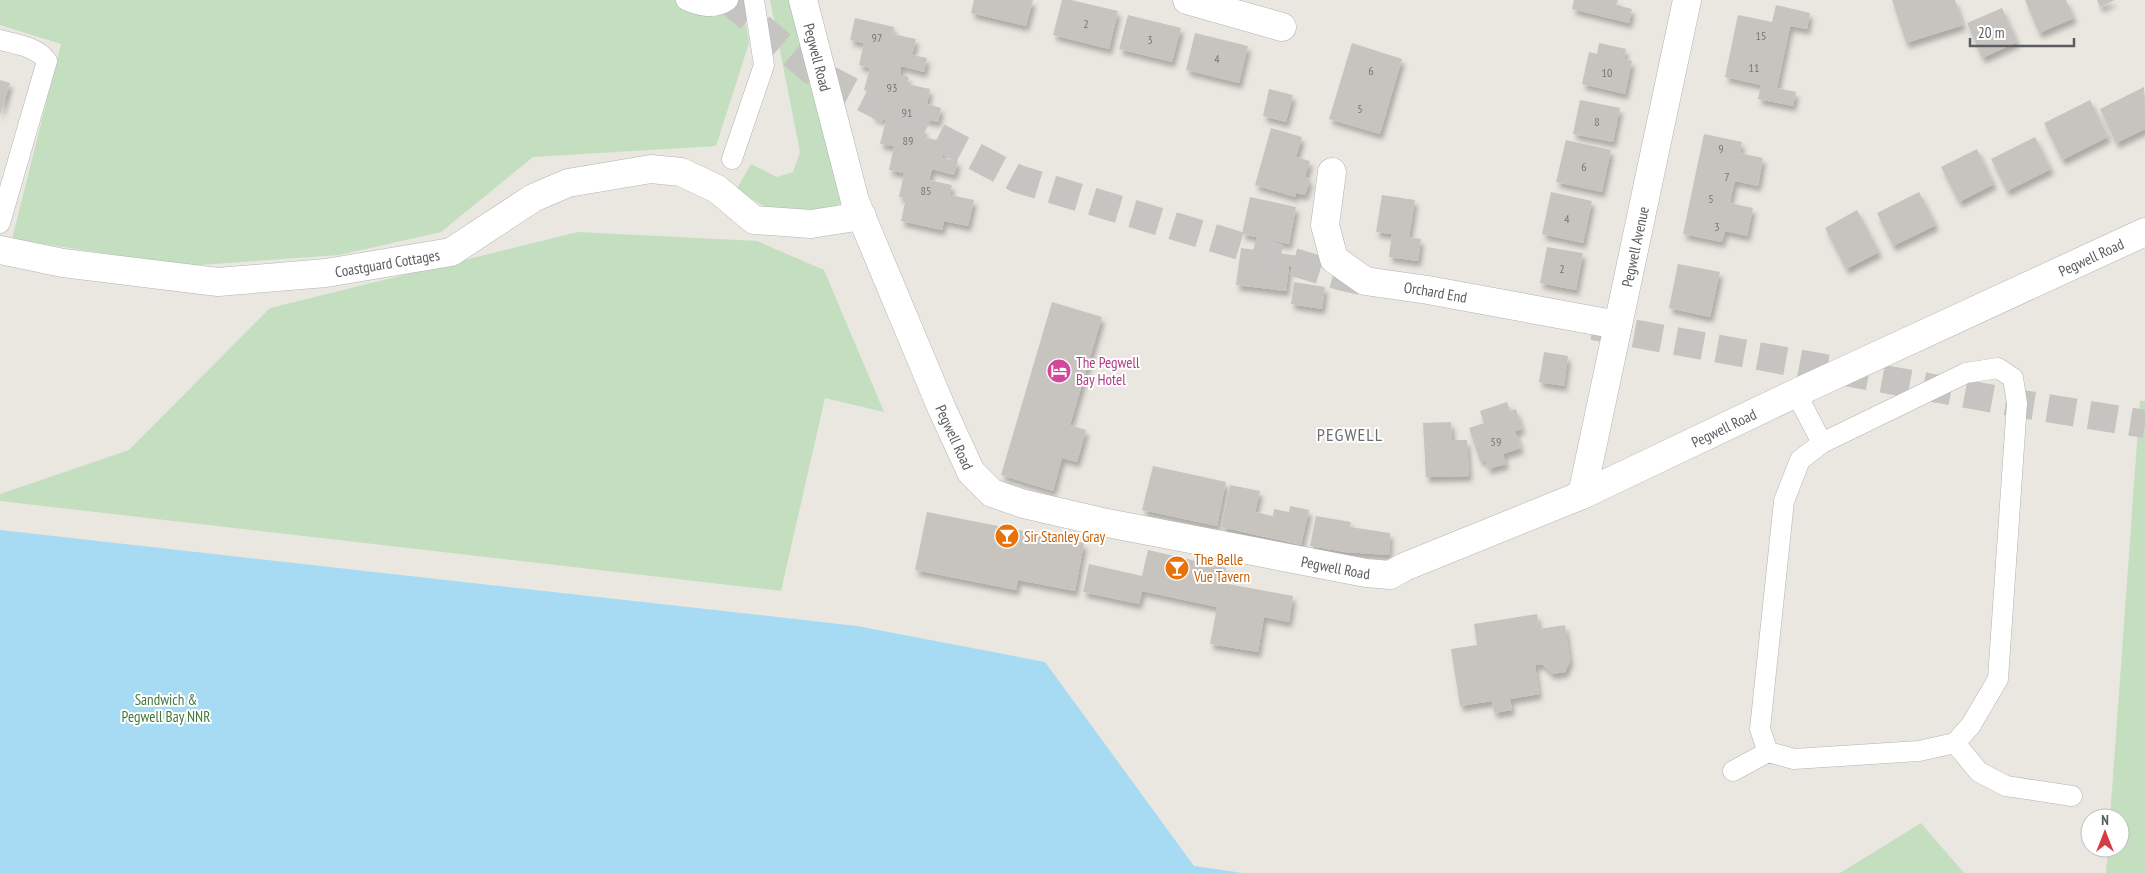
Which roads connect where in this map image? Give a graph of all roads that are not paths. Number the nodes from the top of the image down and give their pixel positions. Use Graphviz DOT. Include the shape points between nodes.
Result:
graph roads {
  1 [pos="686,0"];
  2 [pos="728,0"];
  3 [pos="754,0"];
  4 [pos="802,0"];
  5 [pos="1187,0"];
  6 [pos="1687,0"];
  7 [pos="1282,27"];
  8 [pos="0,40"];
  9 [pos="732,158"];
  10 [pos="1338,179"];
  11 [pos="862,216"];
  12 [pos="0,223"];
  13 [pos="2145,232"];
  14 [pos="0,250"];
  15 [pos="1618,325"];
  16 [pos="1796,393"];
  17 [pos="1822,443"];
  18 [pos="1582,495"];
  19 [pos="1956,743"];
  20 [pos="1768,752"];
  21 [pos="1733,771"];
  22 [pos="2072,796"];
  1 -- 2 [label="lane" via="698,6 714,7"];
  3 -- 9 [label="lane" via="764,65"];
  4 -- 11 [label="street, Pegwell Road" via="855,201"];
  5 -- 7 [label="street"];
  6 -- 15 [label="street, Pegwell Avenue"];
  8 -- 12 [label="lane" via="42,54 47,61"];
  10 -- 15 [label="street, Orchard End" via="1324,225 1334,259 1365,280"];
  11 -- 14 [label="street, Coastguard Cottages" via="811,224 754,220 717,189 681,172 652,169 568,183 532,198 451,252 326,273 218,282 64,263"];
  11 -- 18 [label="street, Pegwell Road" via="971,472 992,493 1102,522 1390,575 1404,566"];
  13 -- 16 [label="street, Pegwell Road"];
  15 -- 18 [label="street, Pegwell Avenue"];
  16 -- 17 [label="lane"];
  16 -- 18 [label="street, Pegwell Road"];
  17 -- 19 [label="lane" via="1966,373 1998,368 2013,378 2018,402 1998,679 1971,725"];
  17 -- 20 [label="lane" via="1800,460 1784,501 1760,729"];
  19 -- 20 [label="lane" via="1919,751 1794,759"];
  19 -- 22 [label="lane" via="1978,772 2006,786"];
  20 -- 21 [label="lane"];
}
